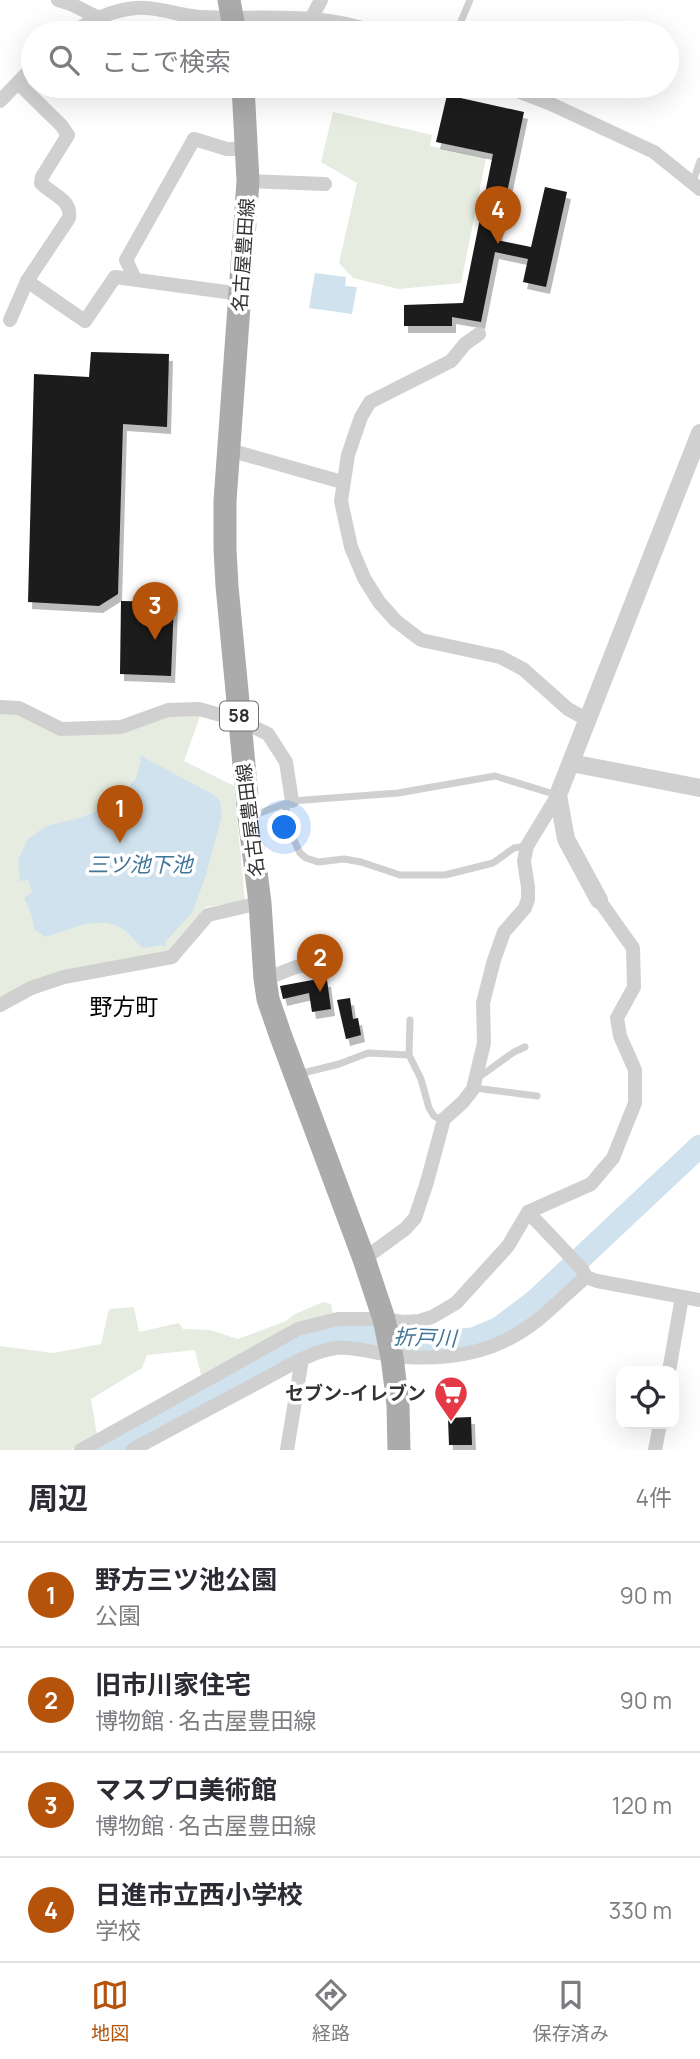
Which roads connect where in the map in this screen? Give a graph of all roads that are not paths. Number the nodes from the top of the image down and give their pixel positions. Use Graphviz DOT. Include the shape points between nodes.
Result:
graph roads {
  1 [pos="58,0"];
  2 [pos="321,0"];
  3 [pos="470,0"];
  4 [pos="97,17"];
  5 [pos="232,17"];
  6 [pos="311,19"];
  7 [pos="90,21"];
  8 [pos="324,21"];
  9 [pos="461,21"];
  10 [pos="21,80"];
  11 [pos="18,83"];
  12 [pos="21,86"];
  13 [pos="33,98"];
  14 [pos="244,98"];
  15 [pos="536,98"];
  16 [pos="0,100"];
  17 [pos="246,149"];
  18 [pos="700,161"];
  19 [pos="248,181"];
  20 [pos="325,184"];
  21 [pos="696,186"];
  22 [pos="135,279"];
  23 [pos="27,281"];
  24 [pos="241,294"];
  25 [pos="10,320"];
  26 [pos="480,334"];
  27 [pos="700,433"];
  28 [pos="229,450"];
  29 [pos="342,482"];
  30 [pos="0,707"];
  31 [pos="239,720"];
  32 [pos="587,720"];
  33 [pos="572,763"];
  34 [pos="700,788"];
  35 [pos="558,795"];
  36 [pos="288,803"];
  37 [pos="248,817"];
  38 [pos="527,846"];
  39 [pos="599,900"];
  40 [pos="260,903"];
  41 [pos="323,971"];
  42 [pos="265,979"];
  43 [pos="0,1005"];
  44 [pos="410,1020"];
  45 [pos="525,1047"];
  46 [pos="409,1055"];
  47 [pos="295,1075"];
  48 [pos="475,1081"];
  49 [pos="537,1096"];
  50 [pos="444,1121"];
  51 [pos="528,1212"];
  52 [pos="364,1259"];
  53 [pos="584,1273"];
  54 [pos="682,1297"];
  55 [pos="700,1300"];
  56 [pos="385,1322"];
  57 [pos="391,1353"];
  58 [pos="302,1359"];
  59 [pos="670,1366"];
  60 [pos="659,1429"];
  61 [pos="81,1450"];
  62 [pos="132,1450"];
  63 [pos="288,1450"];
  64 [pos="399,1450"];
  65 [pos="655,1450"];
  1 -- 4 [label="street"];
  2 -- 6 [label="street"];
  3 -- 9 [label="lane"];
  4 -- 5 [label="street" via="137,8"];
  4 -- 7 [label="street"];
  5 -- 6 [label="street"];
  6 -- 8 [label="street"];
  10 -- 11 [label="street"];
  11 -- 12 [label="street"];
  11 -- 16 [label="street"];
  13 -- 23 [label="street" via="68,135 41,183 70,210"];
  14 -- 17 [label="main road, 名古屋豊田線 / 58"];
  15 -- 21 [label="street" via="654,152"];
  17 -- 19 [label="main road, 名古屋豊田線 / 58"];
  17 -- 22 [label="street" via="227,149 194,139 127,260"];
  18 -- 21 [label="lane"];
  19 -- 20 [label="street"];
  19 -- 24 [label="main road, 名古屋豊田線 / 58"];
  22 -- 23 [label="street" via="115,277 85,321"];
  22 -- 24 [label="street"];
  23 -- 25 [label="street"];
  24 -- 28 [label="main road, 名古屋豊田線 / 58"];
  26 -- 29 [label="street" via="451,361 370,402 361,417"];
  27 -- 32 [label="street"];
  28 -- 29 [label="street"];
  28 -- 31 [label="main road, 名古屋豊田線 / 58" via="225,549"];
  29 -- 32 [label="street" via="341,501 351,547 364,578 396,621 421,640 500,657 523,669"];
  30 -- 31 [label="street" via="19,708 61,729 121,727 167,710 199,709"];
  31 -- 36 [label="street" via="268,734 286,762"];
  31 -- 37 [label="main road, 名古屋豊田線 / 58"];
  32 -- 33 [label="street"];
  33 -- 34 [label="street"];
  33 -- 35 [label="street"];
  35 -- 36 [label="lane" via="495,776 398,793"];
  35 -- 38 [label="street"];
  35 -- 39 [label="street" via="566,839"];
  36 -- 37 [label="lane"];
  36 -- 38 [label="lane" via="300,853 318,862 344,859 401,875 445,875 493,863 514,848"];
  37 -- 40 [label="main road, 名古屋豊田線 / 58"];
  38 -- 48 [label="street" via="528,900 504,932 494,960 483,1003 484,1043"];
  39 -- 51 [label="street" via="633,948 634,987 617,1018 635,1070 635,1103 613,1158 591,1184"];
  40 -- 42 [label="main road, 名古屋豊田線 / 58"];
  40 -- 43 [label="street" via="208,915 172,957 64,977"];
  41 -- 42 [label="street" via="320,962"];
  42 -- 47 [label="main road, 名古屋豊田線 / 58"];
  44 -- 46 [label="lane"];
  45 -- 48 [label="lane"];
  46 -- 47 [label="lane" via="368,1053"];
  46 -- 50 [label="lane" via="429,1108"];
  47 -- 52 [label="main road, 名古屋豊田線 / 58"];
  48 -- 49 [label="lane" via="482,1089"];
  48 -- 50 [label="street"];
  50 -- 52 [label="street" via="415,1218"];
  51 -- 53 [label="street"];
  51 -- 56 [label="street" via="508,1247 456,1303 419,1321"];
  52 -- 56 [label="main road, 名古屋豊田線 / 58"];
  53 -- 54 [label="street" via="597,1281"];
  53 -- 57 [label="street" via="538,1320 488,1349 429,1358"];
  54 -- 55 [label="street"];
  54 -- 59 [label="street"];
  56 -- 57 [label="main road, 名古屋豊田線 / 58"];
  56 -- 61 [label="street" via="338,1319 298,1329"];
  57 -- 58 [label="street" via="336,1349"];
  57 -- 64 [label="main road, 名古屋豊田線 / 58"];
  58 -- 62 [label="street"];
  58 -- 63 [label="street"];
  60 -- 65 [label="street"];
}
